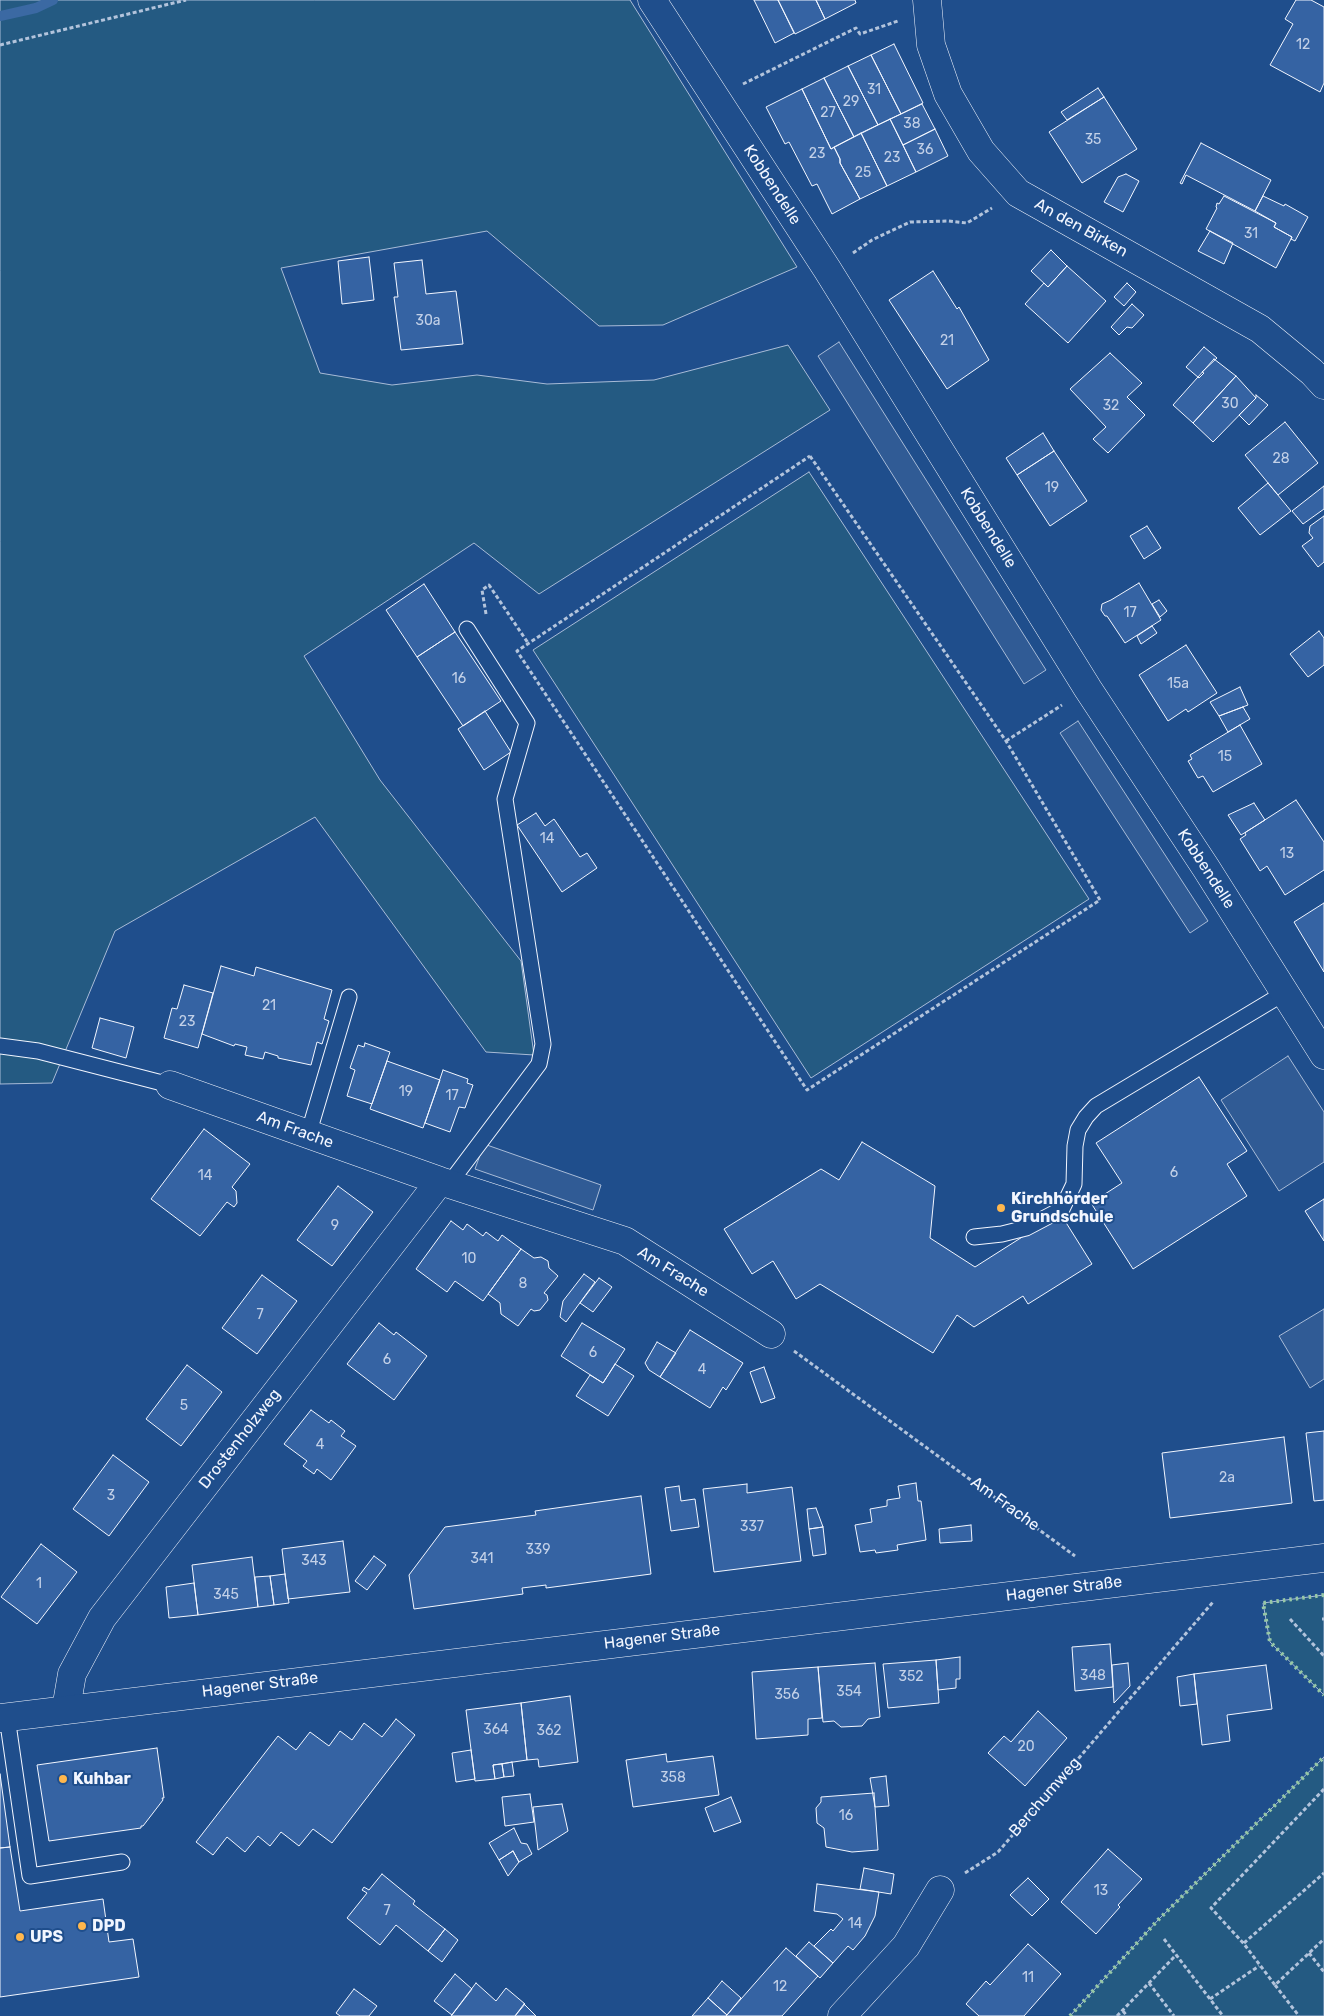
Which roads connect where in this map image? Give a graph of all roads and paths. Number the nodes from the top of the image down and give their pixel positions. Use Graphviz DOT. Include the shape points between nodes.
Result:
graph roads {
  1 [pos="186,0"];
  2 [pos="652,0"];
  3 [pos="927,6"];
  4 [pos="0,45"];
  5 [pos="716,98"];
  6 [pos="967,223"];
  7 [pos="827,269"];
  8 [pos="1324,385"];
  9 [pos="466,629"];
  10 [pos="528,643"];
  11 [pos="1038,720"];
  12 [pos="1006,741"];
  13 [pos="1286,992"];
  14 [pos="349,997"];
  15 [pos="0,1046"];
  16 [pos="1324,1056"];
  17 [pos="170,1085"];
  18 [pos="308,1135"];
  19 [pos="445,1183"];
  20 [pos="974,1237"];
  21 [pos="771,1334"];
  22 [pos="1324,1558"];
  23 [pos="1242,1568"];
  24 [pos="1112,1584"];
  25 [pos="1290,1619"];
  26 [pos="1324,1656"];
  27 [pos="66,1710"];
  28 [pos="3,1717"];
  29 [pos="1324,1790"];
  30 [pos="122,1862"];
  31 [pos="1324,1872"];
  32 [pos="940,1890"];
  33 [pos="1164,1939"];
  34 [pos="1324,1939"];
  35 [pos="1244,1944"];
  36 [pos="1309,1953"];
  37 [pos="1176,1955"];
  38 [pos="1259,1966"];
  39 [pos="1324,1972"];
  40 [pos="1149,1983"];
  41 [pos="1274,1985"];
  42 [pos="1210,1999"];
  43 [pos="1122,2011"];
  44 [pos="842,2016"];
  45 [pos="1117,2016"];
  46 [pos="1127,2016"];
  47 [pos="1174,2016"];
  48 [pos="1223,2016"];
  49 [pos="1299,2016"];
  1 -- 4 [label="path"];
  2 -- 5 [label="street, Kobbendelle"];
  3 -- 5 [label="path" via="860,34 856,28"];
  3 -- 8 [label="street, An den Birken" via="931,45 948,94 981,151 1018,194 1260,329"];
  5 -- 7 [label="street, Kobbendelle"];
  6 -- 7 [label="path" via="910,222 872,240"];
  7 -- 13 [label="street, Kobbendelle" via="1088,689"];
  9 -- 10 [label="path" via="486,614 482,590 489,586"];
  9 -- 19 [label="lane" via="527,723 505,799 543,1044 539,1064"];
  10 -- 12 [label="path" via="810,456"];
  10 -- 12 [label="path" via="517,650 807,1090 1100,900"];
  11 -- 12 [label="path"];
  13 -- 16 [label="street, Kobbendelle"];
  13 -- 20 [label="lane" via="1096,1106 1078,1130 1074,1184 1062,1209 1026,1228"];
  14 -- 18 [label="lane"];
  15 -- 17 [label="lane" via="38,1051"];
  17 -- 18 [label="street, Am Frache"];
  18 -- 19 [label="street, Am Frache"];
  19 -- 21 [label="street, Am Frache" via="625,1241"];
  19 -- 27 [label="street, Drostenholzweg" via="102,1618 72,1674"];
  21 -- 24 [label="path, Am Frache"];
  22 -- 23 [label="street, Hagener Straße"];
  23 -- 24 [label="street, Hagener Straße"];
  23 -- 32 [label="path, Berchumweg" via="998,1852"];
  24 -- 27 [label="street, Hagener Straße"];
  25 -- 26 [label="path"];
  27 -- 28 [label="street, Hagener Straße"];
  28 -- 30 [label="lane" via="30,1876"];
  29 -- 35 [label="path" via="1211,1908"];
  31 -- 35 [label="path"];
  32 -- 44 [label="street" via="906,1946"];
  33 -- 37 [label="path"];
  34 -- 36 [label="path"];
  35 -- 38 [label="path"];
  36 -- 39 [label="path"];
  36 -- 41 [label="path"];
  37 -- 40 [label="path"];
  37 -- 42 [label="path"];
  38 -- 41 [label="path"];
  38 -- 42 [label="path"];
  40 -- 43 [label="path"];
  40 -- 47 [label="path"];
  41 -- 49 [label="path"];
  42 -- 48 [label="path"];
  43 -- 45 [label="path"];
  43 -- 46 [label="path"];
}
